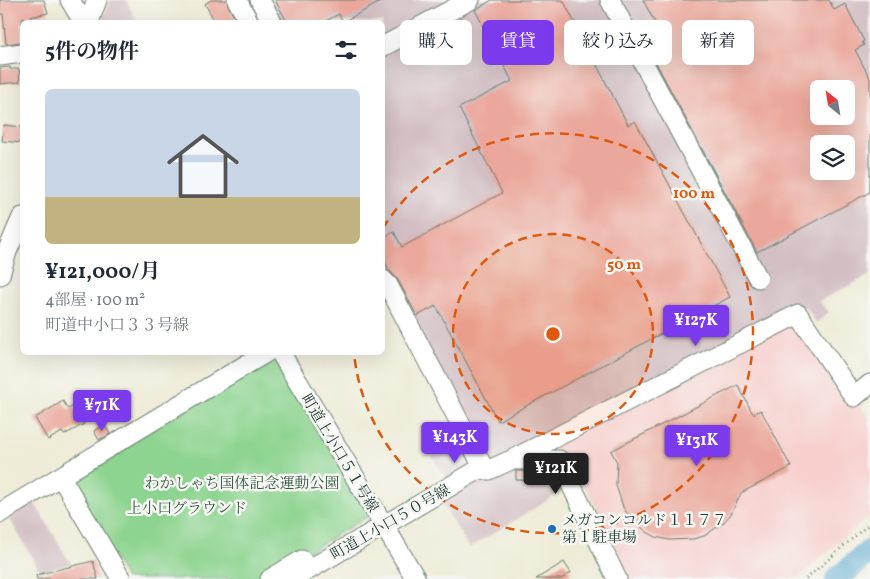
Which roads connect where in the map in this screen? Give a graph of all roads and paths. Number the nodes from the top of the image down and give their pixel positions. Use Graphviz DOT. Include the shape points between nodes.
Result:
graph roads {
  1 [pos="70,0"];
  2 [pos="97,0"];
  3 [pos="237,0"];
  4 [pos="260,0"];
  5 [pos="470,0"];
  6 [pos="610,0"];
  7 [pos="82,20"];
  8 [pos="90,20"];
  9 [pos="248,20"];
  10 [pos="271,20"];
  11 [pos="385,45"];
  12 [pos="20,53"];
  13 [pos="0,56"];
  14 [pos="20,227"];
  15 [pos="15,253"];
  16 [pos="0,275"];
  17 [pos="758,278"];
  18 [pos="385,283"];
  19 [pos="262,355"];
  20 [pos="282,355"];
  21 [pos="870,384"];
  22 [pos="511,460"];
  23 [pos="483,467"];
  24 [pos="61,477"];
  25 [pos="0,513"];
  26 [pos="381,520"];
  27 [pos="870,523"];
  28 [pos="121,579"];
  29 [pos="270,579"];
  30 [pos="293,579"];
  31 [pos="416,579"];
  32 [pos="617,579"];
  33 [pos="806,579"];
  1 -- 7 [label="street"];
  2 -- 8 [label="street"];
  3 -- 9 [label="street"];
  4 -- 10 [label="street"];
  5 -- 11 [label="street"];
  6 -- 17 [label="street"];
  12 -- 13 [label="street"];
  14 -- 15 [label="street"];
  15 -- 16 [label="street"];
  18 -- 23 [label="street"];
  19 -- 24 [label="street"];
  20 -- 26 [label="street, 町道上小口５１号線"];
  21 -- 22 [label="street" via="854,397 798,314"];
  22 -- 23 [label="street, 町道上小口５０号線" via="489,470"];
  22 -- 32 [label="street" via="559,460"];
  23 -- 26 [label="street, 町道上小口５０号線" via="447,488 441,478"];
  24 -- 25 [label="street"];
  24 -- 28 [label="street"];
  26 -- 29 [label="street"];
  26 -- 30 [label="street, 町道上小口５０号線"];
  26 -- 31 [label="street, 町道上小口５１号線"];
  27 -- 33 [label="path"];
}
